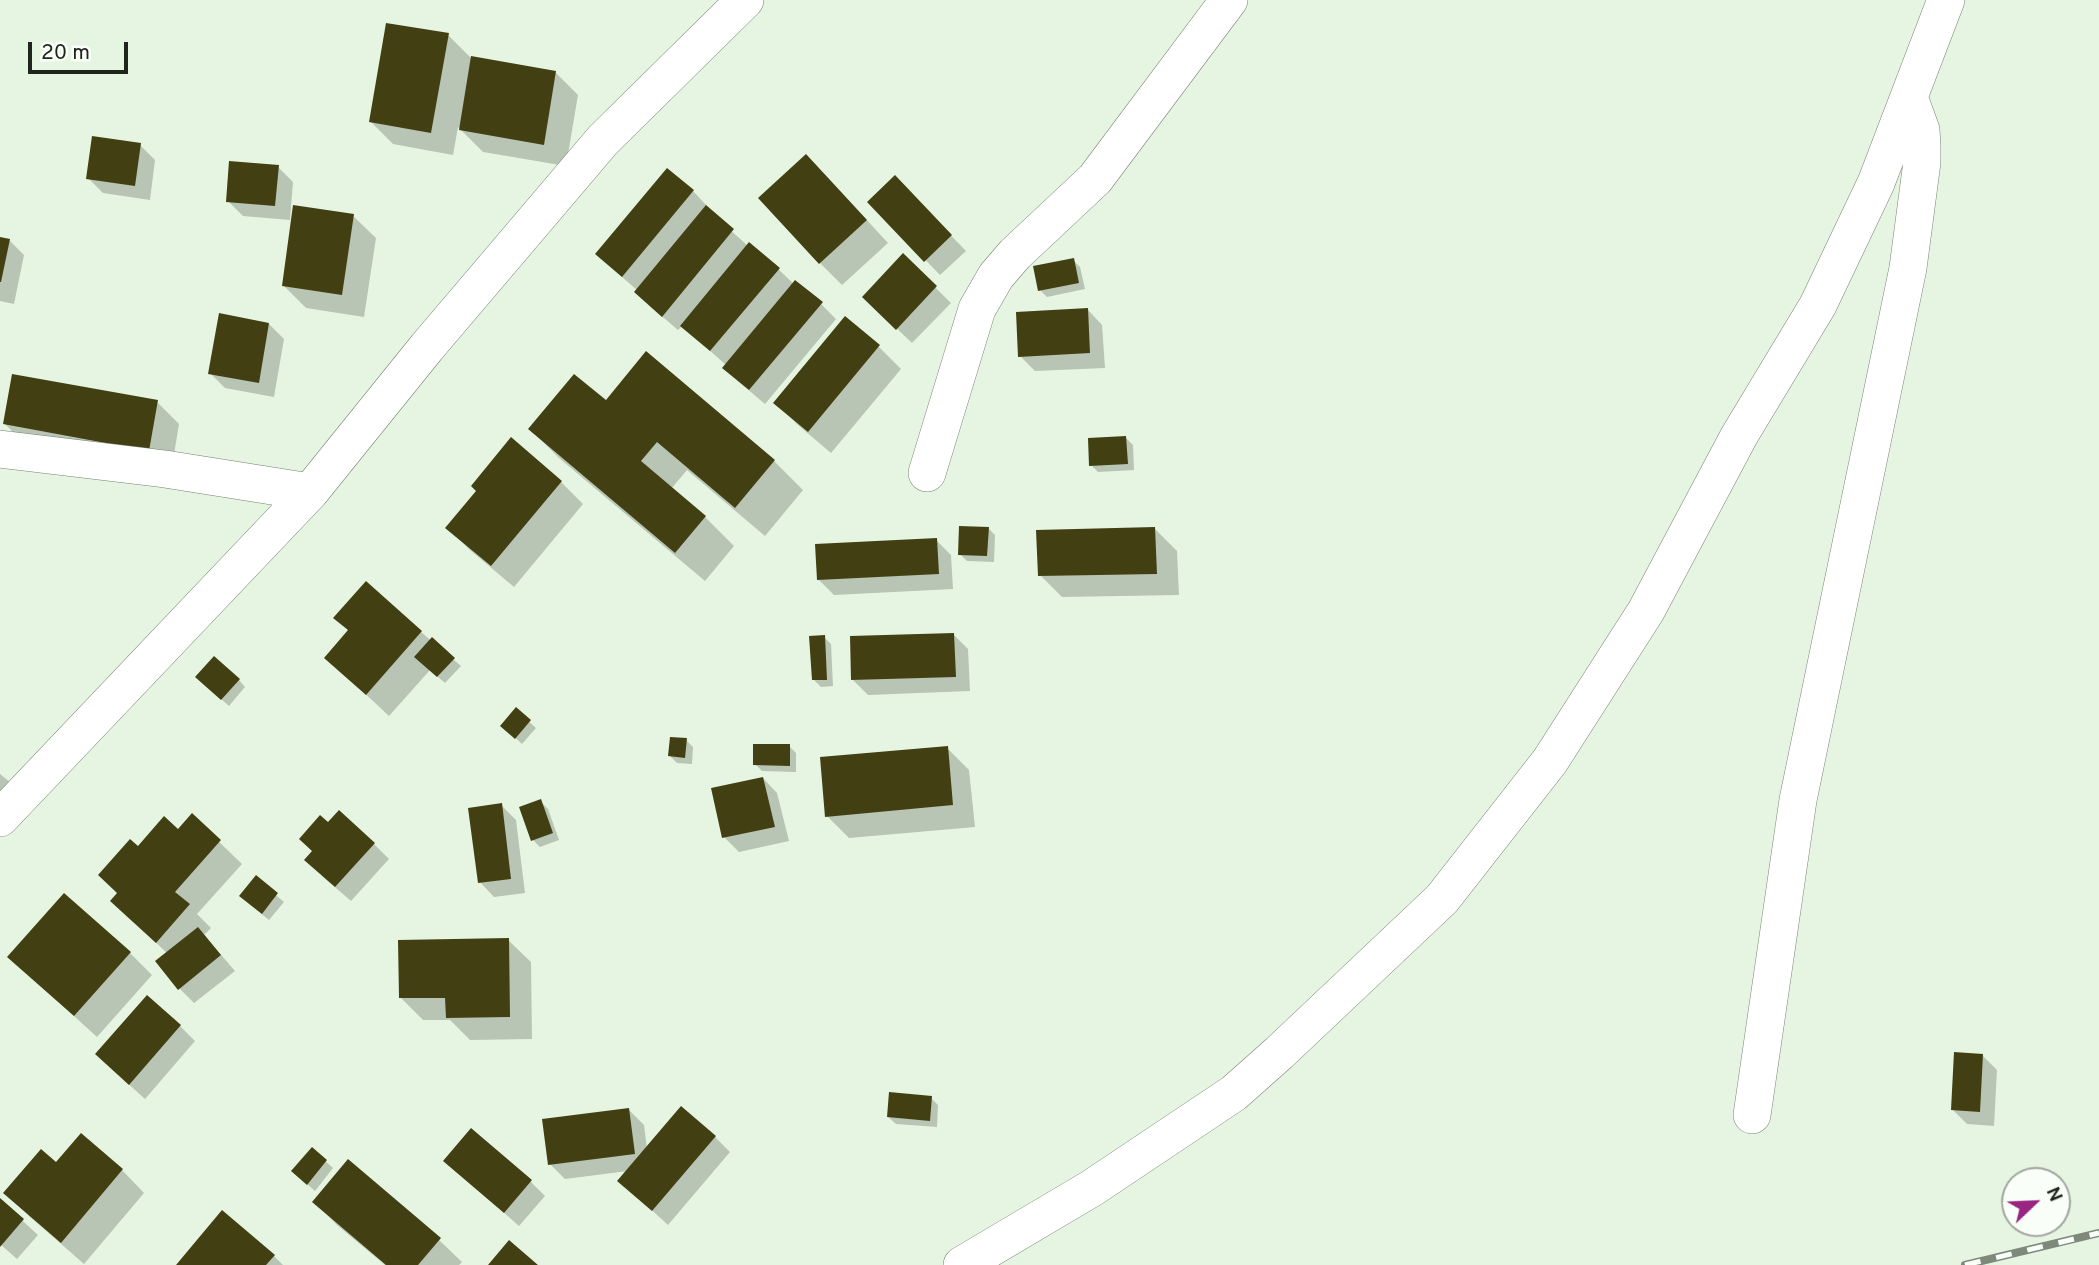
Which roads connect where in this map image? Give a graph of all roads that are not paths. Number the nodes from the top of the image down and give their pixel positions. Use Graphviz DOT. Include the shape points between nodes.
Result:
graph roads {
  1 [pos="745,0"];
  2 [pos="1229,0"];
  3 [pos="1946,0"];
  4 [pos="1909,97"];
  5 [pos="0,449"];
  6 [pos="927,473"];
  7 [pos="310,492"];
  8 [pos="0,818"];
  9 [pos="1752,1115"];
  10 [pos="962,1265"];
  1 -- 7 [label="street" via="603,140"];
  2 -- 6 [label="street" via="1095,179 996,276 977,309"];
  3 -- 4 [label="street"];
  4 -- 9 [label="street" via="1921,130 1922,162 1908,268 1798,800"];
  4 -- 10 [label="street" via="1876,183 1818,305 1738,436 1646,611 1550,761 1442,899 1234,1093 1092,1188"];
  5 -- 7 [label="street"];
  7 -- 8 [label="street"];
}
